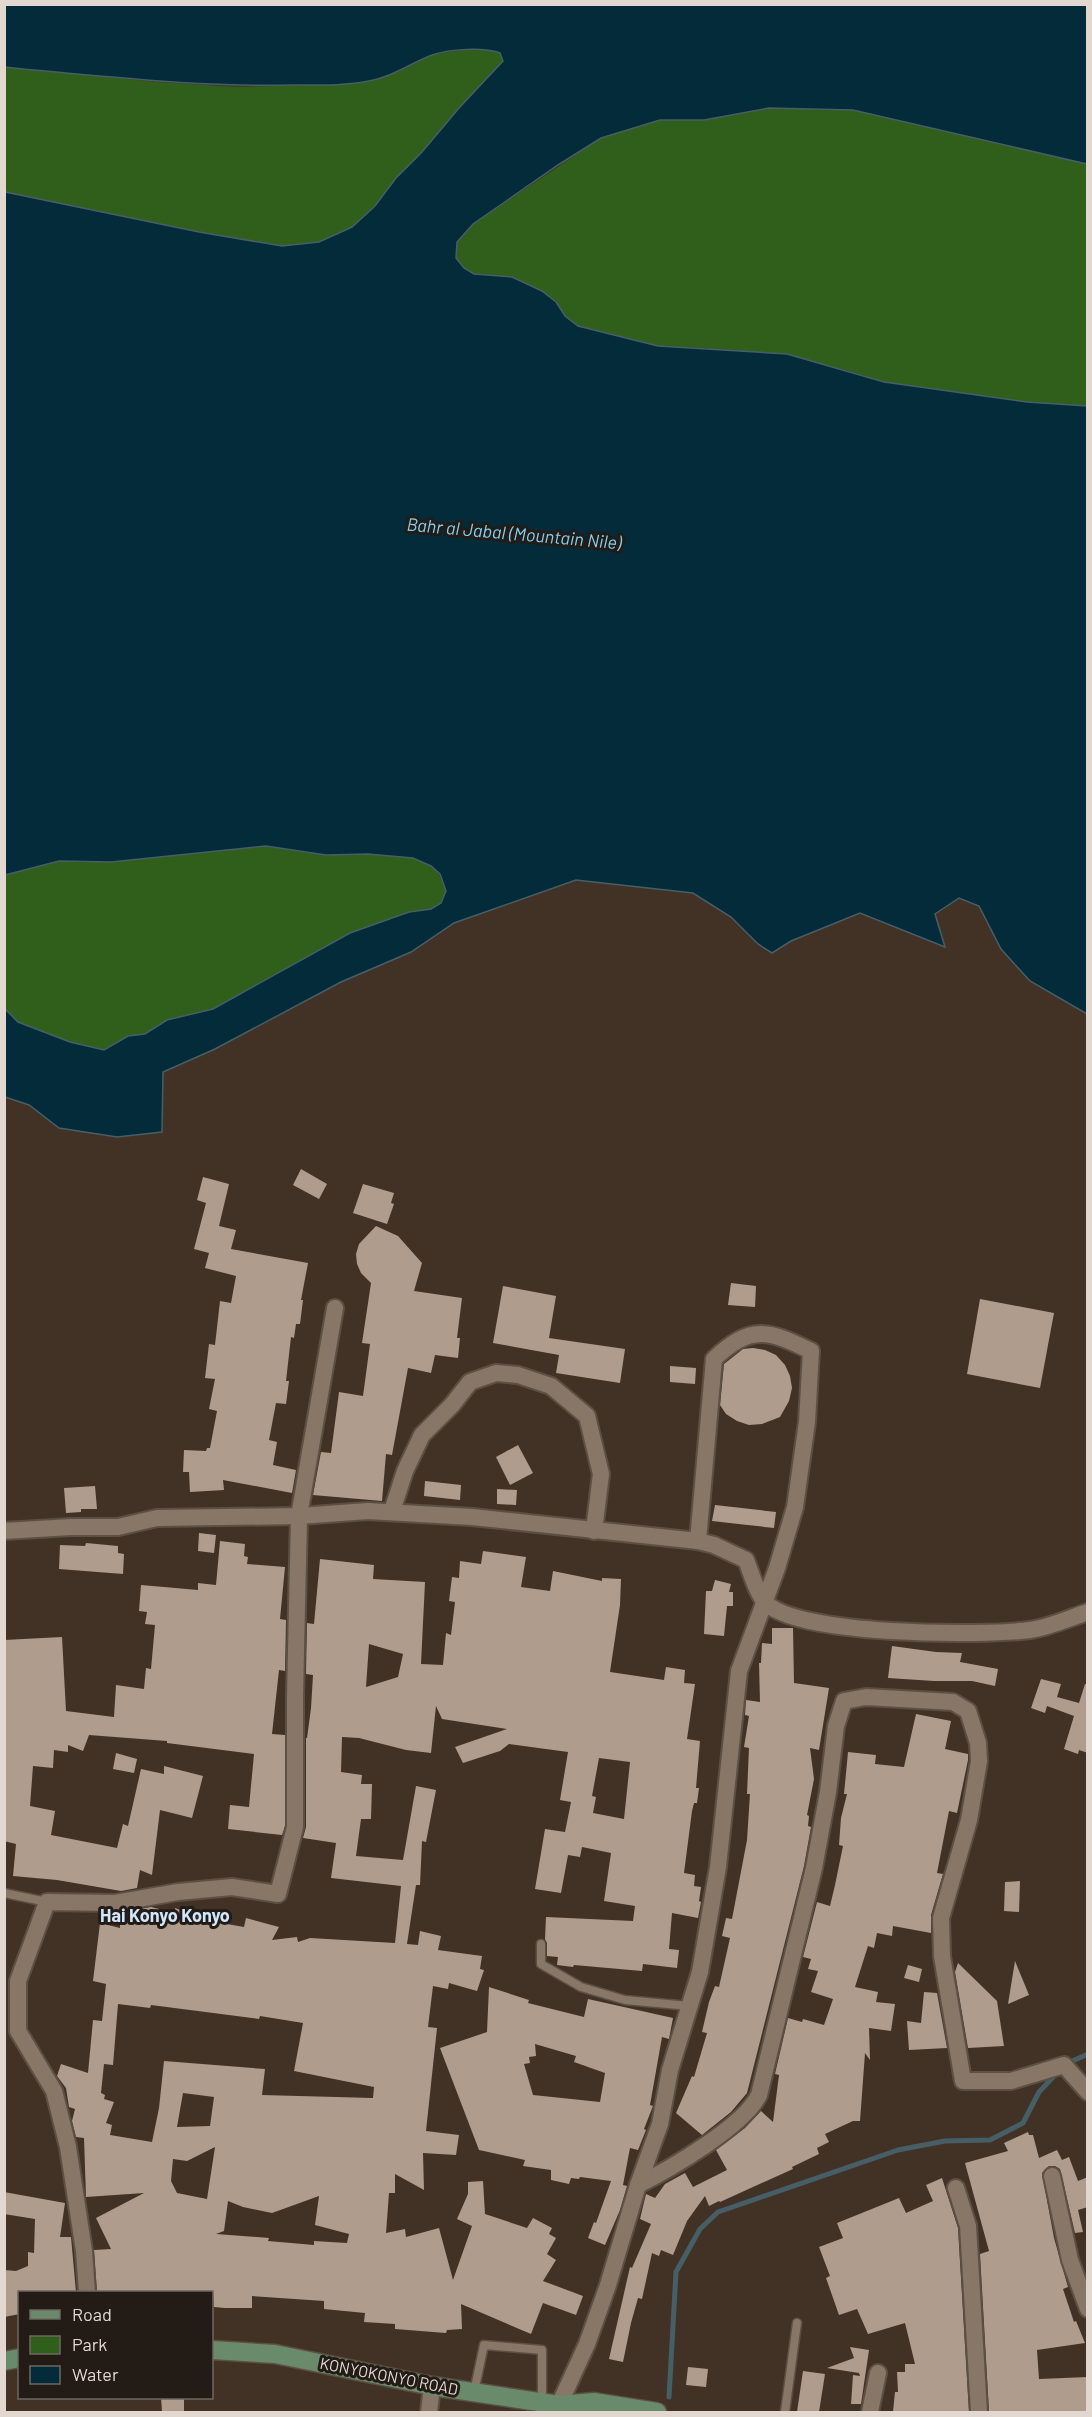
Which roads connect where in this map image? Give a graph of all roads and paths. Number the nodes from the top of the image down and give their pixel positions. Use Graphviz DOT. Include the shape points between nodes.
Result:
graph roads {
  1 [pos="335,1308"];
  2 [pos="392,1511"];
  3 [pos="299,1516"];
  4 [pos="4,1531"];
  5 [pos="594,1531"];
  6 [pos="698,1541"];
  7 [pos="764,1601"];
  8 [pos="1088,1612"];
  9 [pos="4,1893"];
  10 [pos="47,1902"];
  11 [pos="542,1944"];
  12 [pos="689,2006"];
  13 [pos="1088,2092"];
  14 [pos="1052,2176"];
  15 [pos="638,2186"];
  16 [pos="956,2188"];
  17 [pos="87,2291"];
  18 [pos="1088,2309"];
  19 [pos="797,2323"];
  20 [pos="213,2350"];
  21 [pos="878,2373"];
  22 [pos="432,2385"];
  23 [pos="474,2392"];
  24 [pos="561,2406"];
  25 [pos="429,2412"];
  26 [pos="657,2412"];
  27 [pos="785,2412"];
  28 [pos="870,2412"];
  29 [pos="979,2412"];
  1 -- 3 [label="street"];
  2 -- 3 [label="street"];
  2 -- 5 [label="street"];
  2 -- 5 [label="street" via="422,1435 470,1382 496,1373 518,1375 550,1386 587,1416 601,1474"];
  3 -- 4 [label="street" via="157,1518 118,1527"];
  3 -- 10 [label="street" via="295,1827 278,1894 231,1887 115,1903"];
  5 -- 6 [label="street"];
  6 -- 7 [label="street" via="746,1560"];
  6 -- 7 [label="street" via="714,1359 733,1341 757,1333 786,1339 812,1351 795,1507"];
  7 -- 8 [label="street" via="805,1622 909,1633 1031,1630"];
  7 -- 12 [label="street" via="739,1671 718,1867 700,1972"];
  9 -- 10 [label="lane"];
  10 -- 17 [label="street" via="18,1981 18,2031 54,2091 68,2146"];
  11 -- 12 [label="lane" via="541,1964 581,1987 625,2000"];
  12 -- 15 [label="street" via="670,2070 660,2124"];
  13 -- 15 [label="street" via="1064,2065 1011,2080 963,2081 942,1956 941,1918 969,1820 979,1761 975,1732 968,1711 953,1702 866,1697 844,1701 836,1726 814,1868 759,2095 744,2116 673,2168"];
  14 -- 18 [label="street" via="1070,2260"];
  15 -- 24 [label="street" via="608,2286"];
  16 -- 29 [label="street" via="969,2235"];
  19 -- 27 [label="lane"];
  20 -- 22 [label="main road, KONYOKONYO ROAD" via="275,2354"];
  21 -- 28 [label="street"];
  22 -- 23 [label="main road, KONYOKONYO ROAD"];
  22 -- 25 [label="street"];
  23 -- 24 [label="main road, KONYOKONYO ROAD"];
  23 -- 24 [label="lane" via="484,2345 542,2350"];
  24 -- 26 [label="main road, KONYOKONYO ROAD" via="581,2401"];
}
